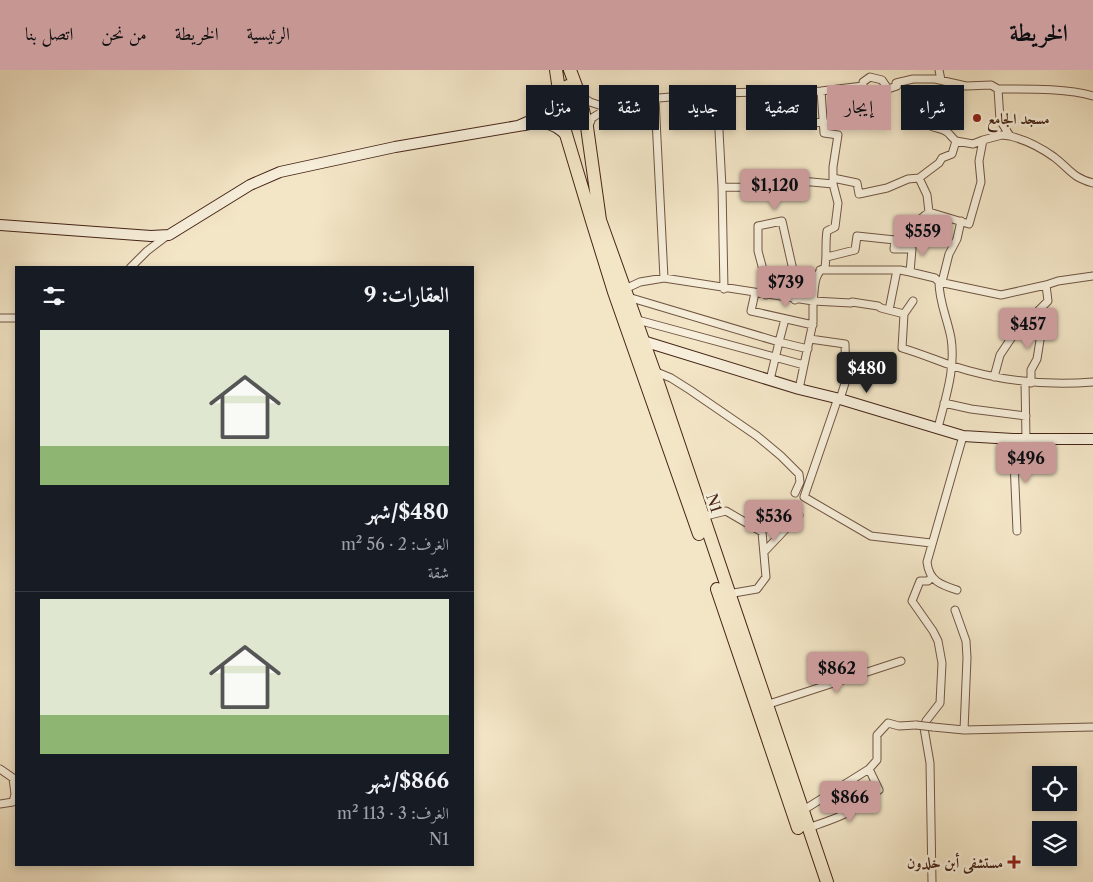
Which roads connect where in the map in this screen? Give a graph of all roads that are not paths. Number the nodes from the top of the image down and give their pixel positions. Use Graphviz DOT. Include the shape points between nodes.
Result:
graph roads {
  1 [pos="556,70"];
  2 [pos="570,70"];
  3 [pos="939,70"];
  4 [pos="941,80"];
  5 [pos="558,85"];
  6 [pos="576,85"];
  7 [pos="998,89"];
  8 [pos="817,91"];
  9 [pos="821,91"];
  10 [pos="1093,96"];
  11 [pos="599,114"];
  12 [pos="526,122"];
  13 [pos="824,122"];
  14 [pos="817,123"];
  15 [pos="589,125"];
  16 [pos="518,126"];
  17 [pos="565,130"];
  18 [pos="587,130"];
  19 [pos="657,130"];
  20 [pos="718,130"];
  21 [pos="942,130"];
  22 [pos="566,135"];
  23 [pos="1010,136"];
  24 [pos="983,140"];
  25 [pos="956,141"];
  26 [pos="919,178"];
  27 [pos="833,181"];
  28 [pos="1093,183"];
  29 [pos="722,187"];
  30 [pos="930,212"];
  31 [pos="961,221"];
  32 [pos="0,225"];
  33 [pos="169,235"];
  34 [pos="895,240"];
  35 [pos="827,257"];
  36 [pos="132,266"];
  37 [pos="819,270"];
  38 [pos="897,270"];
  39 [pos="910,272"];
  40 [pos="1093,276"];
  41 [pos="664,278"];
  42 [pos="941,282"];
  43 [pos="1046,286"];
  44 [pos="724,288"];
  45 [pos="627,293"];
  46 [pos="755,294"];
  47 [pos="766,295"];
  48 [pos="795,300"];
  49 [pos="813,301"];
  50 [pos="913,301"];
  51 [pos="889,310"];
  52 [pos="904,314"];
  53 [pos="1036,315"];
  54 [pos="0,318"];
  55 [pos="15,318"];
  56 [pos="634,319"];
  57 [pos="785,319"];
  58 [pos="813,325"];
  59 [pos="810,339"];
  60 [pos="643,341"];
  61 [pos="780,342"];
  62 [pos="808,349"];
  63 [pos="776,357"];
  64 [pos="804,366"];
  65 [pos="952,366"];
  66 [pos="654,371"];
  67 [pos="994,377"];
  68 [pos="770,380"];
  69 [pos="1028,382"];
  70 [pos="1093,382"];
  71 [pos="799,389"];
  72 [pos="839,399"];
  73 [pos="944,402"];
  74 [pos="1026,416"];
  75 [pos="938,428"];
  76 [pos="962,436"];
  77 [pos="1026,438"];
  78 [pos="1013,439"];
  79 [pos="1093,439"];
  80 [pos="795,493"];
  81 [pos="799,515"];
  82 [pos="702,516"];
  83 [pos="1017,530"];
  84 [pos="931,543"];
  85 [pos="764,552"];
  86 [pos="932,577"];
  87 [pos="957,590"];
  88 [pos="728,594"];
  89 [pos="955,610"];
  90 [pos="902,661"];
  91 [pos="766,706"];
  92 [pos="1093,727"];
  93 [pos="964,730"];
  94 [pos="0,769"];
  95 [pos="869,769"];
  96 [pos="0,804"];
  97 [pos="802,811"];
  98 [pos="808,829"];
  99 [pos="817,882"];
  100 [pos="826,882"];
  101 [pos="932,882"];
  1 -- 5 [label="highway, N1"];
  2 -- 6 [label="highway"];
  3 -- 4 [label="street"];
  4 -- 7 [label="street" via="966,86 991,84"];
  4 -- 9 [label="street" via="913,78 888,89 882,80 870,77 863,86"];
  7 -- 10 [label="street" via="1056,90"];
  7 -- 23 [label="street" via="1000,120"];
  8 -- 9 [label="street"];
  9 -- 13 [label="street"];
  11 -- 15 [label="street"];
  12 -- 16 [label="street"];
  13 -- 14 [label="street"];
  13 -- 27 [label="street" via="824,133 838,135"];
  16 -- 22 [label="street" via="546,122"];
  16 -- 33 [label="street" via="395,147 280,172 250,185"];
  17 -- 22 [label="highway, N1"];
  18 -- 22 [label="highway" via="584,138 577,141"];
  18 -- 45 [label="highway, N1 / N1" via="600,220"];
  19 -- 41 [label="street"];
  20 -- 29 [label="street"];
  21 -- 25 [label="street"];
  22 -- 99 [label="highway, N1" via="614,292"];
  23 -- 24 [label="street"];
  23 -- 28 [label="street" via="1026,140 1052,156 1074,176"];
  24 -- 25 [label="street" via="973,144"];
  24 -- 31 [label="street" via="977,200 969,224"];
  25 -- 26 [label="street" via="952,154 942,158"];
  26 -- 27 [label="street" via="859,194 857,183"];
  26 -- 30 [label="street"];
  27 -- 29 [label="street" via="801,181 796,186 784,188"];
  27 -- 35 [label="street" via="838,203 835,227 827,231 824,251"];
  29 -- 44 [label="street"];
  30 -- 31 [label="street"];
  30 -- 34 [label="street"];
  31 -- 42 [label="street"];
  32 -- 33 [label="street"];
  33 -- 36 [label="street"];
  34 -- 35 [label="street" via="857,236 855,250"];
  34 -- 39 [label="street" via="894,249 912,249"];
  35 -- 37 [label="street" via="825,266"];
  37 -- 38 [label="street"];
  37 -- 49 [label="street"];
  38 -- 39 [label="street"];
  38 -- 51 [label="street"];
  39 -- 42 [label="street"];
  40 -- 43 [label="street"];
  41 -- 44 [label="street"];
  41 -- 45 [label="street" via="640,282"];
  42 -- 43 [label="street" via="1001,294"];
  42 -- 65 [label="street" via="939,299 951,339"];
  43 -- 53 [label="street" via="1048,301"];
  44 -- 46 [label="street"];
  45 -- 56 [label="highway, N1 / N1"];
  45 -- 61 [label="street"];
  46 -- 47 [label="street"];
  46 -- 57 [label="street" via="751,312"];
  47 -- 48 [label="street"];
  47 -- 48 [label="street" via="758,250 758,226 782,220 793,270"];
  48 -- 49 [label="street"];
  49 -- 51 [label="street" via="852,302"];
  49 -- 58 [label="street"];
  50 -- 52 [label="street"];
  51 -- 52 [label="street"];
  52 -- 65 [label="street" via="902,348"];
  53 -- 67 [label="street" via="1012,337 1000,355"];
  53 -- 69 [label="street" via="1041,334 1037,359"];
  54 -- 55 [label="street"];
  56 -- 60 [label="highway, N1 / N1"];
  56 -- 63 [label="street"];
  57 -- 58 [label="street"];
  57 -- 61 [label="street"];
  58 -- 59 [label="street"];
  59 -- 62 [label="street"];
  59 -- 72 [label="street" via="845,344 846,380"];
  60 -- 66 [label="highway, N1 / N1"];
  60 -- 68 [label="street"];
  61 -- 62 [label="street"];
  61 -- 63 [label="street"];
  62 -- 64 [label="street"];
  63 -- 64 [label="street"];
  63 -- 68 [label="street"];
  64 -- 71 [label="street"];
  65 -- 67 [label="street"];
  65 -- 73 [label="street"];
  66 -- 80 [label="street" via="690,390 781,456 799,474 800,482"];
  66 -- 82 [label="highway, N1 / N1"];
  67 -- 69 [label="street"];
  68 -- 71 [label="street"];
  69 -- 70 [label="street"];
  69 -- 74 [label="street"];
  71 -- 72 [label="street"];
  72 -- 75 [label="street"];
  72 -- 84 [label="street" via="804,497 871,536"];
  73 -- 74 [label="street"];
  73 -- 75 [label="street"];
  74 -- 77 [label="street"];
  75 -- 76 [label="street"];
  76 -- 78 [label="street"];
  76 -- 84 [label="street"];
  77 -- 78 [label="street"];
  77 -- 79 [label="street"];
  78 -- 83 [label="street"];
  81 -- 85 [label="street"];
  82 -- 85 [label="street" via="726,511 734,515 762,532"];
  82 -- 88 [label="highway, N1 / N1"];
  84 -- 86 [label="street" via="926,562"];
  85 -- 88 [label="street" via="766,578 757,589"];
  86 -- 87 [label="street" via="938,584"];
  86 -- 101 [label="street" via="928,581 920,581 912,601 933,631 942,663 940,703 924,728 930,763"];
  88 -- 91 [label="highway, N1 / N1"];
  89 -- 93 [label="street" via="966,641"];
  90 -- 91 [label="street"];
  91 -- 97 [label="highway, N1 / N1"];
  92 -- 93 [label="street"];
  93 -- 95 [label="street, bridge" via="888,723 877,735 877,760"];
  94 -- 96 [label="street" via="13,778 15,794 13,802"];
  95 -- 97 [label="street"];
  95 -- 98 [label="street" via="879,790 862,804"];
  97 -- 98 [label="highway, N1 / N1"];
  98 -- 100 [label="highway, N1 / N1"];
}
